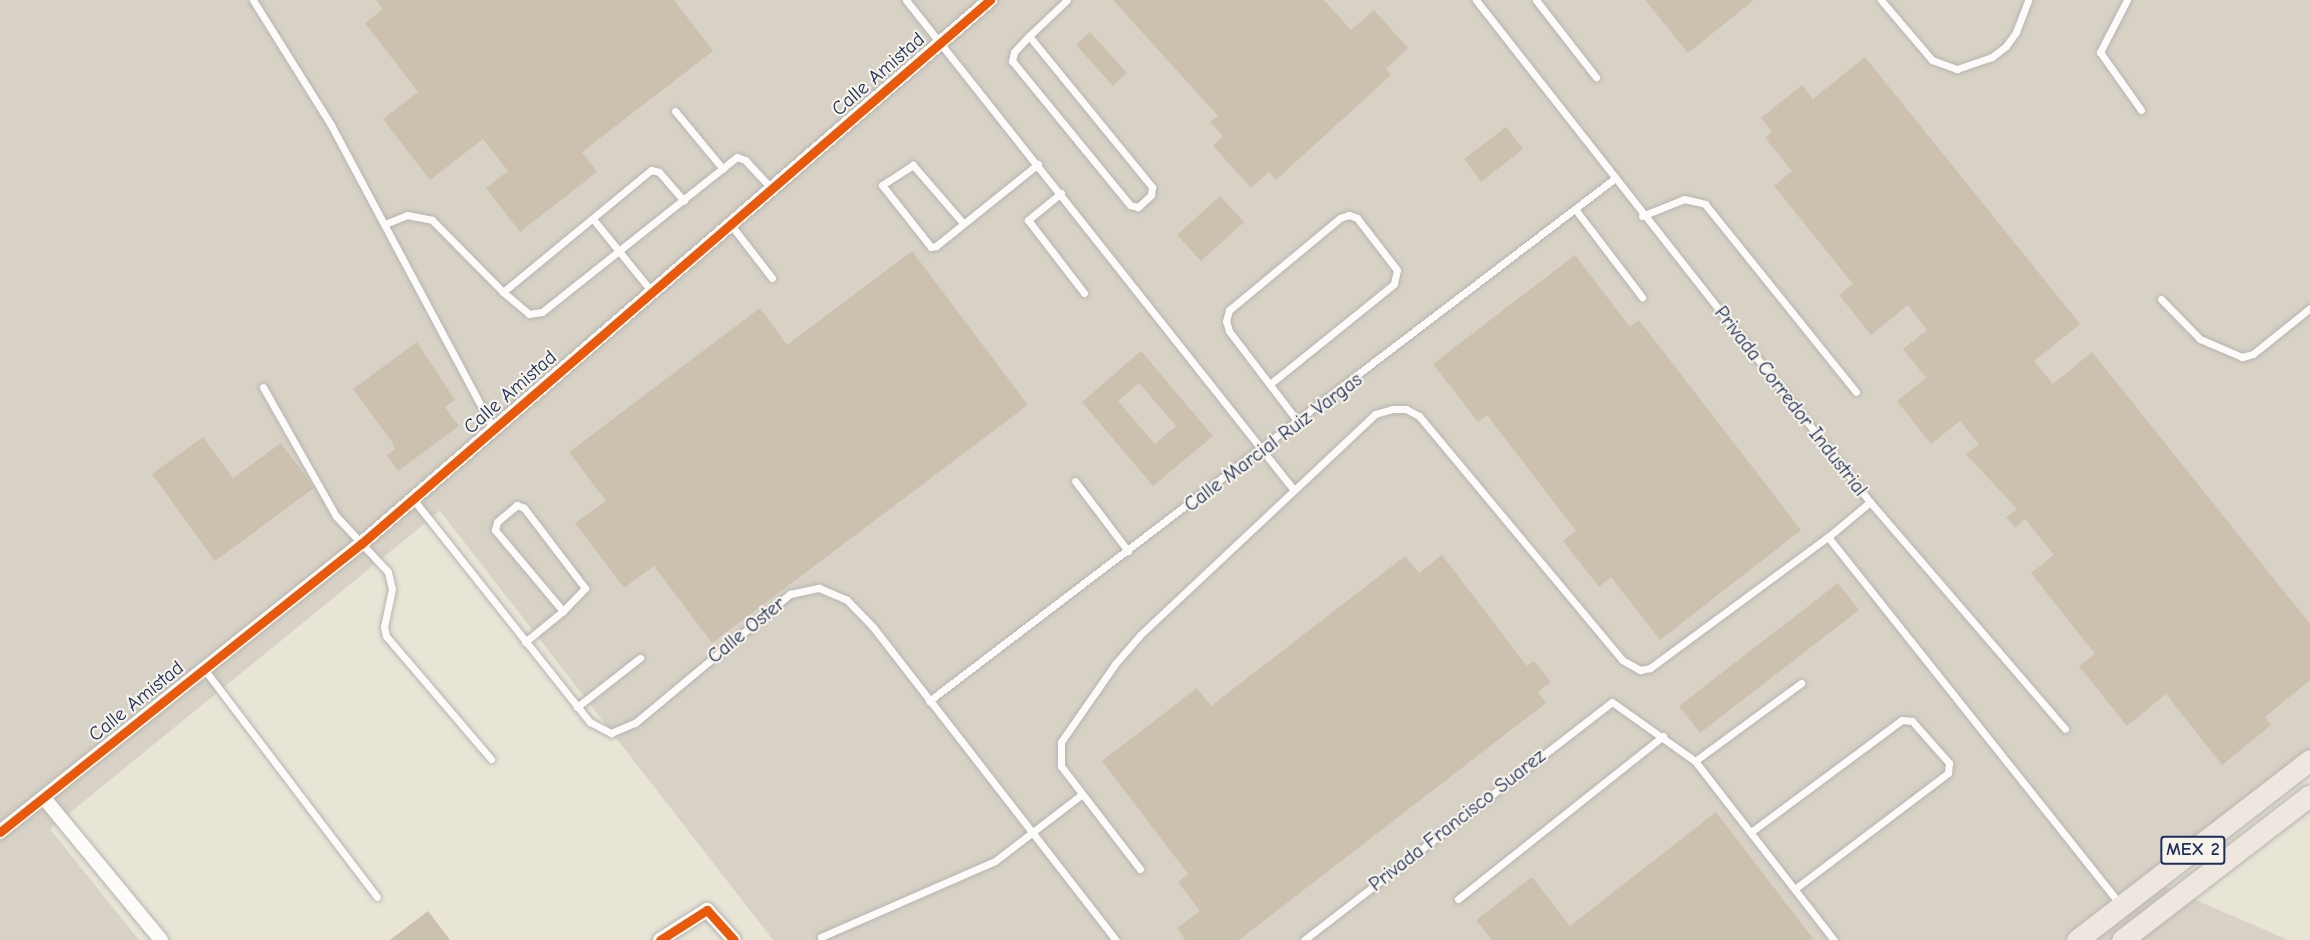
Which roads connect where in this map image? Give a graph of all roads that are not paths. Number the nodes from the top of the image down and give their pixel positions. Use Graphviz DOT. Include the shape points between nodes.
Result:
graph roads {
  1 [pos="253,0"];
  2 [pos="906,0"];
  3 [pos="1067,0"];
  4 [pos="1476,0"];
  5 [pos="1536,0"];
  6 [pos="1881,0"];
  7 [pos="2028,0"];
  8 [pos="2127,0"];
  9 [pos="982,3"];
  10 [pos="1029,36"];
  11 [pos="942,43"];
  12 [pos="1596,77"];
  13 [pos="2141,110"];
  14 [pos="675,111"];
  15 [pos="1038,164"];
  16 [pos="723,169"];
  17 [pos="1614,179"];
  18 [pos="772,190"];
  19 [pos="1061,193"];
  20 [pos="684,201"];
  21 [pos="1575,209"];
  22 [pos="1642,216"];
  23 [pos="593,219"];
  24 [pos="385,224"];
  25 [pos="963,224"];
  26 [pos="731,225"];
  27 [pos="619,252"];
  28 [pos="772,278"];
  29 [pos="503,292"];
  30 [pos="653,293"];
  31 [pos="1084,293"];
  32 [pos="1642,297"];
  33 [pos="2161,299"];
  34 [pos="2310,308"];
  35 [pos="1270,384"];
  36 [pos="262,387"];
  37 [pos="1856,392"];
  38 [pos="1299,423"];
  39 [pos="494,430"];
  40 [pos="1264,450"];
  41 [pos="1075,481"];
  42 [pos="1293,489"];
  43 [pos="413,499"];
  44 [pos="1870,502"];
  45 [pos="1828,537"];
  46 [pos="361,544"];
  47 [pos="1128,551"];
  48 [pos="562,610"];
  49 [pos="525,642"];
  50 [pos="640,658"];
  51 [pos="204,669"];
  52 [pos="1801,683"];
  53 [pos="929,701"];
  54 [pos="578,706"];
  55 [pos="2065,729"];
  56 [pos="1663,736"];
  57 [pos="491,759"];
  58 [pos="2310,760"];
  59 [pos="1695,761"];
  60 [pos="1081,795"];
  61 [pos="2310,795"];
  62 [pos="44,798"];
  63 [pos="0,832"];
  64 [pos="1751,832"];
  65 [pos="1033,834"];
  66 [pos="1140,869"];
  67 [pos="1796,888"];
  68 [pos="377,897"];
  69 [pos="1458,899"];
  70 [pos="2121,905"];
  71 [pos="2130,934"];
  72 [pos="822,937"];
  73 [pos="161,940"];
  74 [pos="660,940"];
  75 [pos="734,940"];
  76 [pos="1116,940"];
  77 [pos="1304,940"];
  78 [pos="1834,940"];
  79 [pos="2077,940"];
  1 -- 24 [label="lane" via="331,125"];
  2 -- 11 [label="lane"];
  3 -- 10 [label="lane"];
  4 -- 17 [label="lane, Privada Corredor Industrial"];
  5 -- 12 [label="lane"];
  6 -- 7 [label="lane" via="1932,60 1957,69 1992,57 2006,46"];
  8 -- 13 [label="lane" via="2100,52"];
  9 -- 11 [label="street, Calle Amistad"];
  10 -- 10 [label="lane" via="1014,52 1012,61 1130,205 1138,207 1151,195 1152,187"];
  11 -- 15 [label="lane"];
  11 -- 18 [label="street, Calle Amistad"];
  14 -- 16 [label="lane"];
  15 -- 19 [label="lane"];
  15 -- 25 [label="lane"];
  16 -- 18 [label="lane" via="741,158"];
  16 -- 20 [label="lane"];
  17 -- 21 [label="lane, Calle Marcial Ruiz Vargas"];
  17 -- 22 [label="lane, Privada Corredor Industrial"];
  18 -- 26 [label="street, Calle Amistad"];
  19 -- 31 [label="lane" via="1028,220"];
  19 -- 40 [label="lane"];
  20 -- 23 [label="lane" via="659,172 651,170"];
  20 -- 27 [label="lane"];
  21 -- 32 [label="lane"];
  21 -- 38 [label="lane, Calle Marcial Ruiz Vargas"];
  22 -- 37 [label="lane" via="1683,199 1705,204"];
  22 -- 44 [label="lane, Privada Corredor Industrial"];
  23 -- 27 [label="lane"];
  23 -- 29 [label="lane"];
  24 -- 29 [label="lane" via="407,215 432,220"];
  24 -- 39 [label="lane"];
  25 -- 25 [label="lane" via="936,246 927,246 882,184 907,166 919,168"];
  26 -- 28 [label="lane"];
  26 -- 30 [label="street, Calle Amistad"];
  27 -- 29 [label="lane" via="536,315 523,310"];
  27 -- 30 [label="lane"];
  30 -- 39 [label="street, Calle Amistad"];
  33 -- 34 [label="lane" via="2200,339 2242,357 2262,348"];
  35 -- 35 [label="lane" via="1229,331 1229,310 1340,218 1357,218 1397,270 1394,284"];
  35 -- 38 [label="lane"];
  36 -- 46 [label="lane" via="336,516"];
  38 -- 40 [label="lane, Calle Marcial Ruiz Vargas"];
  39 -- 43 [label="street, Calle Amistad"];
  40 -- 42 [label="lane"];
  40 -- 47 [label="lane, Calle Marcial Ruiz Vargas"];
  41 -- 47 [label="lane"];
  42 -- 45 [label="lane, Privada Corredor Industrial" via="1376,414 1406,409 1419,416 1622,660 1640,670 1650,668"];
  42 -- 60 [label="lane" via="1127,648 1061,742 1061,766"];
  43 -- 46 [label="street, Calle Amistad"];
  43 -- 49 [label="lane, Calle Oster"];
  44 -- 45 [label="lane, Privada Corredor Industrial"];
  44 -- 55 [label="lane"];
  45 -- 70 [label="lane"];
  46 -- 51 [label="street, Calle Amistad"];
  46 -- 57 [label="lane" via="388,572 391,581 386,636"];
  47 -- 53 [label="lane, Calle Marcial Ruiz Vargas"];
  48 -- 48 [label="lane" via="583,592 584,584 524,508 517,505 497,522 495,530"];
  48 -- 49 [label="lane"];
  49 -- 54 [label="lane, Calle Oster"];
  50 -- 54 [label="lane"];
  51 -- 62 [label="street, Calle Amistad"];
  51 -- 68 [label="lane"];
  52 -- 59 [label="lane"];
  53 -- 54 [label="lane, Calle Oster" via="860,611 834,592 819,588 797,592 777,603 624,730 611,733 600,728"];
  53 -- 65 [label="lane, Calle Oster"];
  56 -- 59 [label="lane"];
  56 -- 69 [label="lane"];
  56 -- 77 [label="lane, Privada Francisco Suarez" via="1612,702"];
  58 -- 70 [label="main road, MEX 2"];
  59 -- 64 [label="lane"];
  60 -- 65 [label="lane"];
  60 -- 66 [label="lane"];
  61 -- 71 [label="main road, MEX 2"];
  62 -- 63 [label="street, Calle Amistad"];
  62 -- 73 [label="street"];
  64 -- 67 [label="lane"];
  64 -- 67 [label="lane" via="1902,720 1912,721 1949,763 1948,773"];
  65 -- 72 [label="lane" via="995,861"];
  65 -- 76 [label="lane, Calle Oster"];
  67 -- 78 [label="lane"];
  70 -- 71 [label="main road"];
  70 -- 79 [label="main road, MEX 2"];
  74 -- 75 [label="street" via="702,911 710,912"];
}
